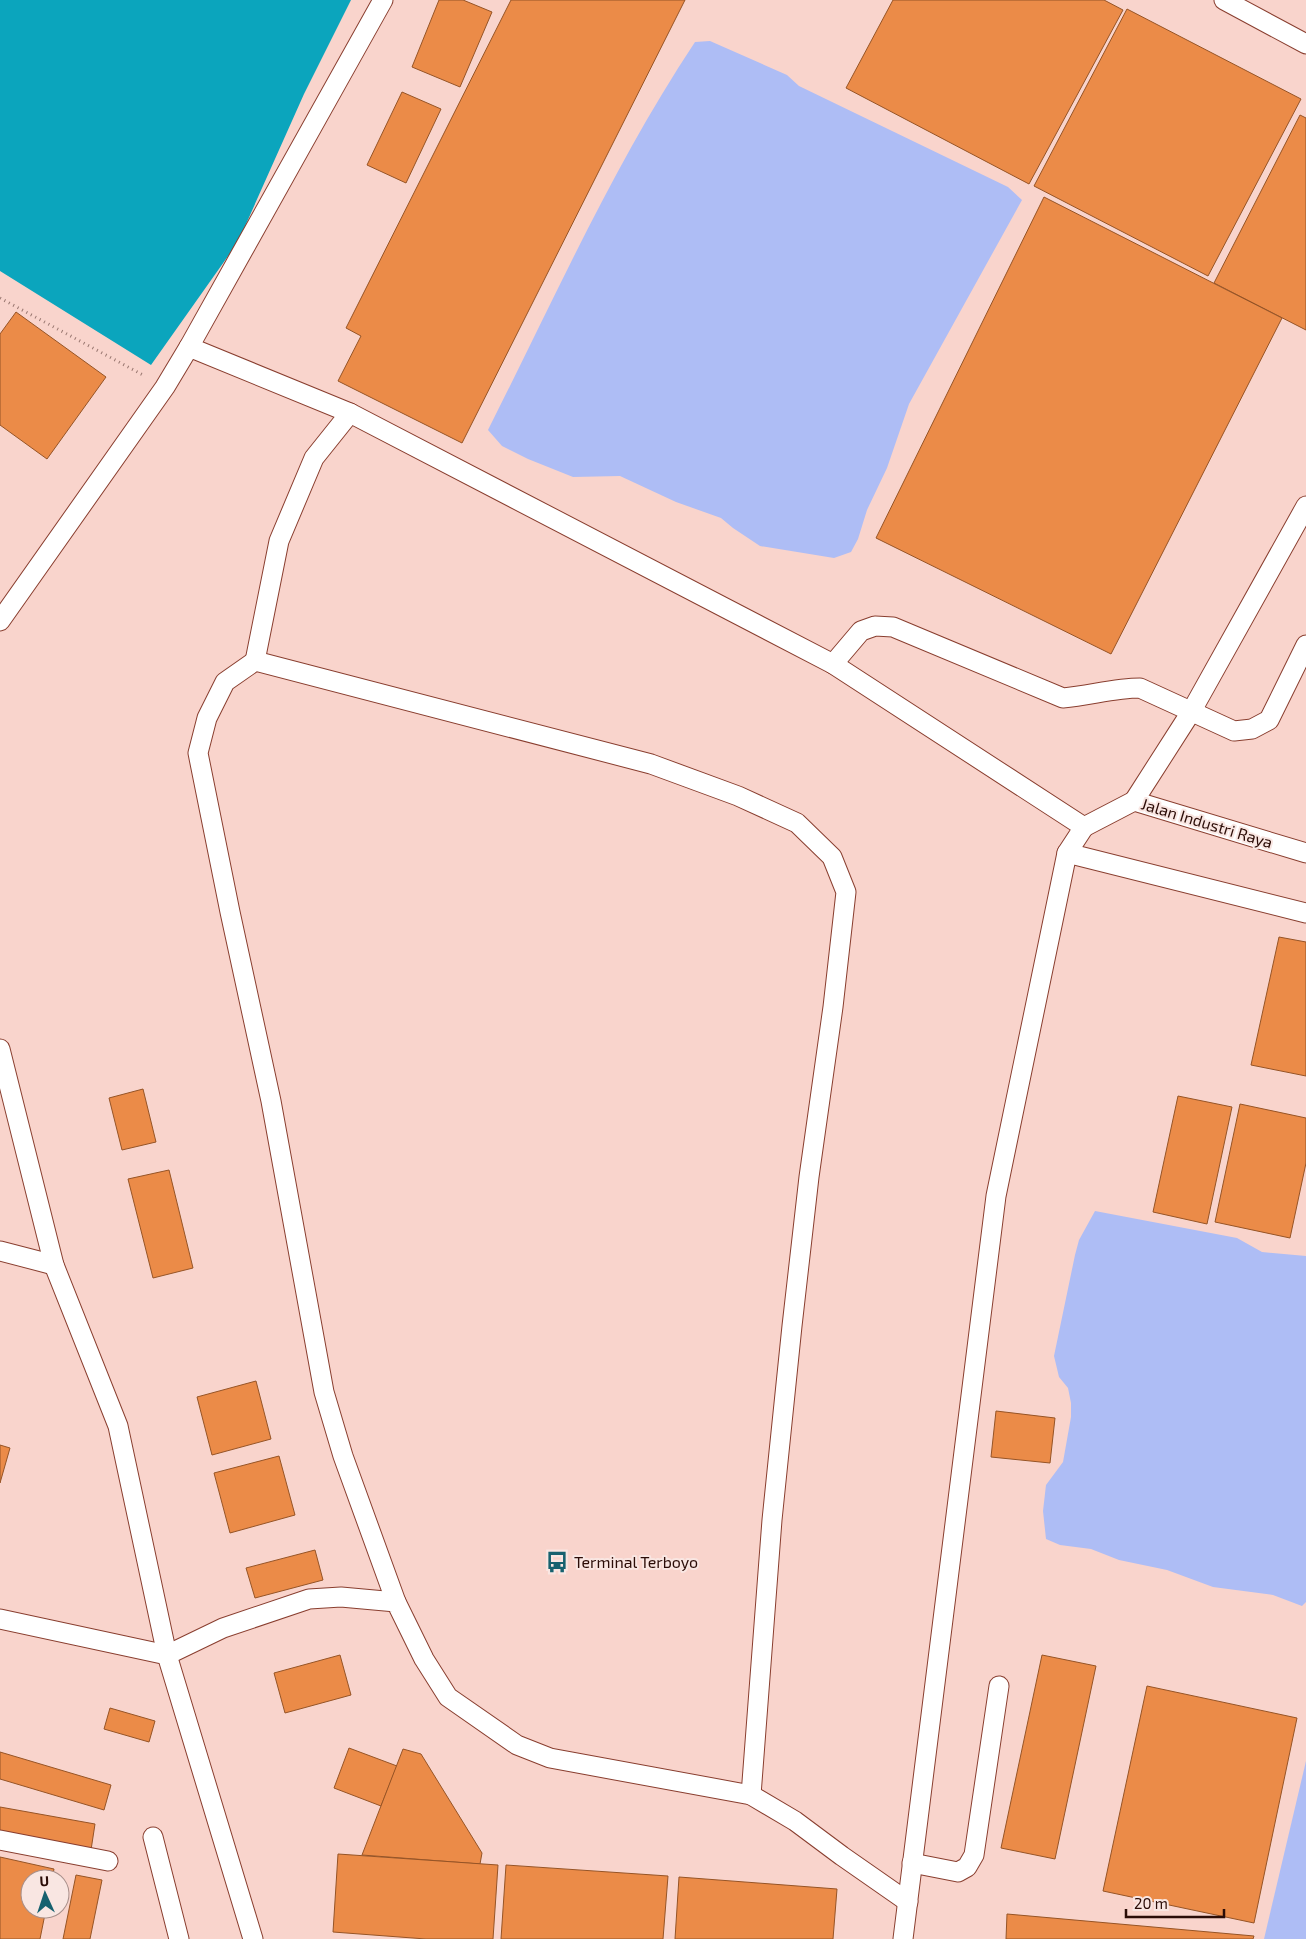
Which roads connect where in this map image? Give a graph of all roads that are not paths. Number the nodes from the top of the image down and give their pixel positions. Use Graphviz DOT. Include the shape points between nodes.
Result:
graph roads {
  1 [pos="383,0"];
  2 [pos="1224,0"];
  3 [pos="1306,44"];
  4 [pos="189,346"];
  5 [pos="350,412"];
  6 [pos="1306,506"];
  7 [pos="0,621"];
  8 [pos="1306,645"];
  9 [pos="255,661"];
  10 [pos="833,664"];
  11 [pos="1191,712"];
  12 [pos="1134,801"];
  13 [pos="1084,827"];
  14 [pos="1067,853"];
  15 [pos="1306,853"];
  16 [pos="1306,913"];
  17 [pos="0,1049"];
  18 [pos="0,1251"];
  19 [pos="54,1265"];
  20 [pos="396,1602"];
  21 [pos="0,1619"];
  22 [pos="167,1654"];
  23 [pos="999,1686"];
  24 [pos="751,1795"];
  25 [pos="153,1837"];
  26 [pos="0,1840"];
  27 [pos="108,1862"];
  28 [pos="912,1863"];
  29 [pos="908,1902"];
  30 [pos="179,1939"];
  31 [pos="253,1939"];
  32 [pos="903,1939"];
  1 -- 4 [label="lane"];
  2 -- 3 [label="lane"];
  4 -- 5 [label="lane"];
  4 -- 7 [label="lane" via="165,387"];
  5 -- 9 [label="lane" via="314,458 279,541"];
  5 -- 10 [label="lane"];
  6 -- 11 [label="lane"];
  8 -- 11 [label="lane" via="1269,720 1252,729 1234,731"];
  9 -- 20 [label="lane" via="225,682 207,718 198,753 271,1100 324,1392 343,1456"];
  9 -- 24 [label="lane" via="651,764 738,796 797,823 832,857 846,892 792,1326 772,1520"];
  10 -- 11 [label="lane" via="861,631 875,626 893,627 1063,698 1140,688"];
  10 -- 13 [label="lane"];
  11 -- 12 [label="lane"];
  12 -- 13 [label="lane, Jalan Industri Raya"];
  12 -- 15 [label="lane, Jalan Industri Raya"];
  13 -- 14 [label="lane"];
  14 -- 16 [label="lane"];
  14 -- 28 [label="lane" via="996,1196"];
  17 -- 19 [label="lane"];
  18 -- 19 [label="lane"];
  19 -- 22 [label="lane" via="118,1426"];
  20 -- 22 [label="lane" via="342,1597 309,1598 223,1628"];
  20 -- 24 [label="lane" via="424,1659 448,1697 517,1744 550,1758"];
  21 -- 22 [label="lane"];
  22 -- 31 [label="lane"];
  23 -- 28 [label="lane" via="974,1855 967,1867 958,1872"];
  24 -- 29 [label="lane" via="795,1821"];
  25 -- 30 [label="lane"];
  26 -- 27 [label="lane"];
  28 -- 29 [label="lane"];
  29 -- 32 [label="lane"];
}
